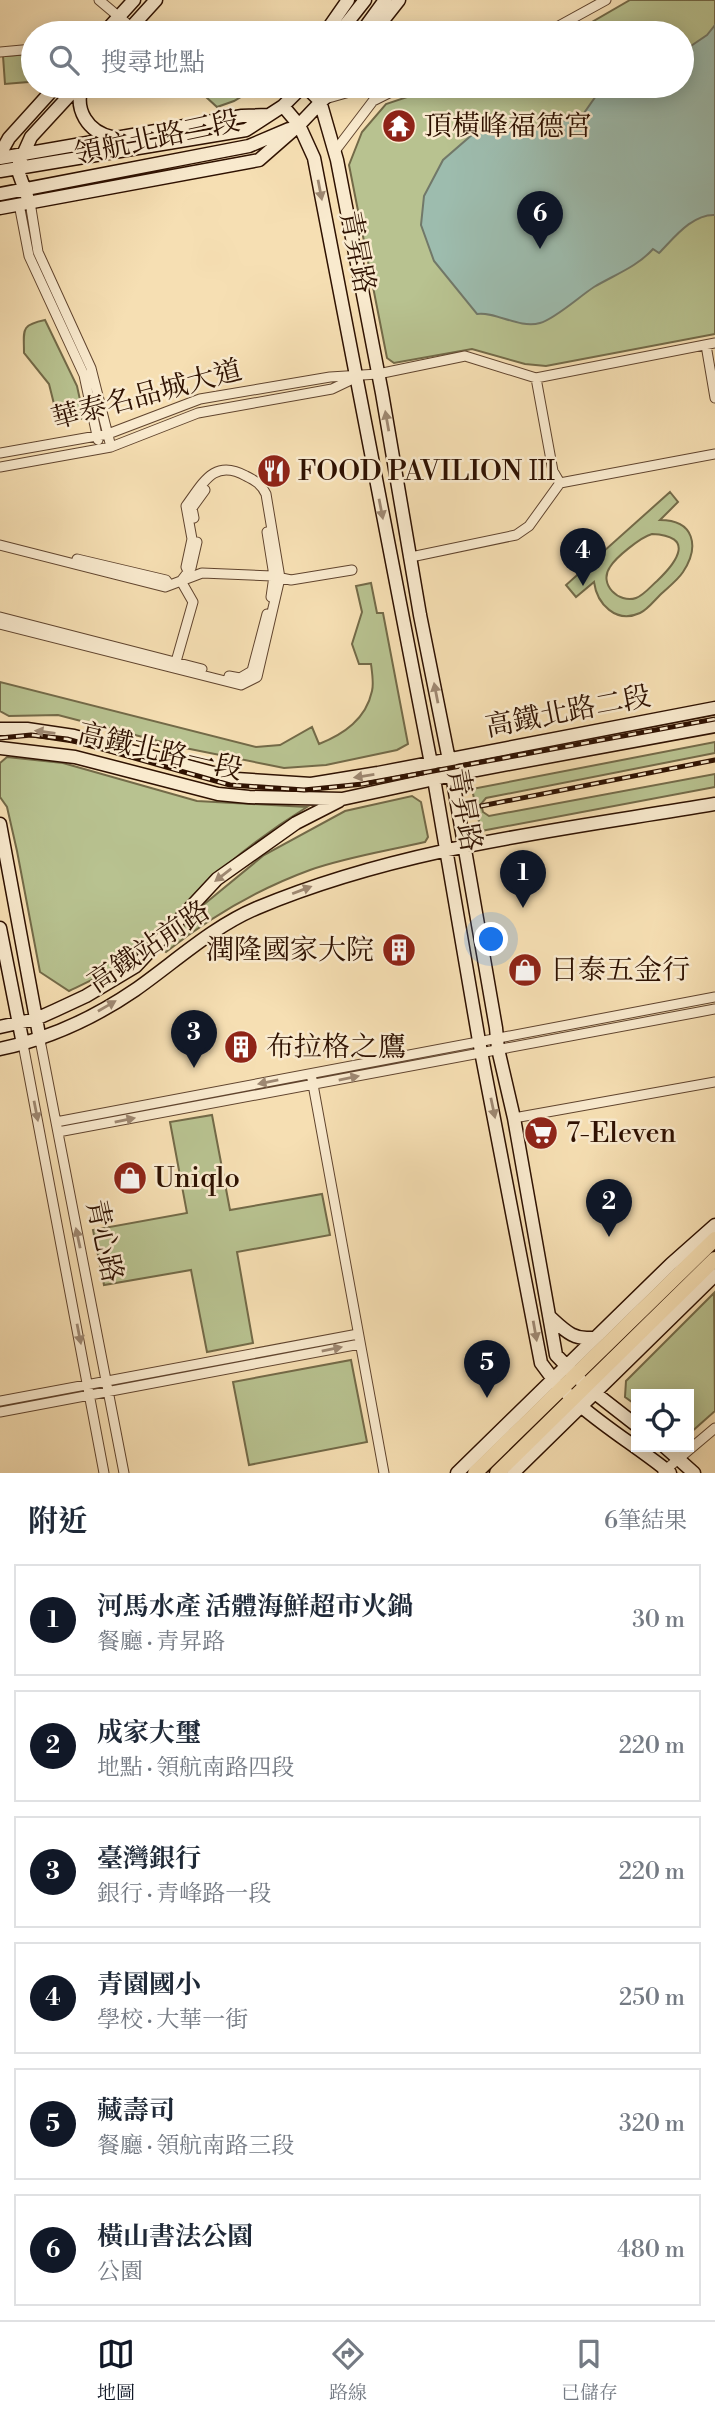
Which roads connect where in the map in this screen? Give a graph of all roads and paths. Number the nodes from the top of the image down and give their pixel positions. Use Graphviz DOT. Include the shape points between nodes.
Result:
graph roads {
  1 [pos="99,0"];
  2 [pos="134,0"];
  3 [pos="156,0"];
  4 [pos="348,0"];
  5 [pos="365,0"];
  6 [pos="385,0"];
  7 [pos="399,0"];
  8 [pos="606,0"];
  9 [pos="119,17"];
  10 [pos="115,21"];
  11 [pos="122,21"];
  12 [pos="136,21"];
  13 [pos="333,21"];
  14 [pos="348,21"];
  15 [pos="369,21"];
  16 [pos="382,21"];
  17 [pos="568,21"];
  18 [pos="21,50"];
  19 [pos="0,52"];
  20 [pos="45,98"];
  21 [pos="68,98"];
  22 [pos="79,98"];
  23 [pos="291,98"];
  24 [pos="317,98"];
  25 [pos="321,98"];
  26 [pos="323,98"];
  27 [pos="330,98"];
  28 [pos="379,98"];
  29 [pos="320,101"];
  30 [pos="283,106"];
  31 [pos="269,115"];
  32 [pos="299,125"];
  33 [pos="116,138"];
  34 [pos="335,151"];
  35 [pos="23,155"];
  36 [pos="0,156"];
  37 [pos="17,168"];
  38 [pos="0,171"];
  39 [pos="23,189"];
  40 [pos="0,194"];
  41 [pos="24,203"];
  42 [pos="0,208"];
  43 [pos="710,344"];
  44 [pos="378,374"];
  45 [pos="356,377"];
  46 [pos="536,378"];
  47 [pos="715,398"];
  48 [pos="108,433"];
  49 [pos="97,436"];
  50 [pos="111,447"];
  51 [pos="100,449"];
  52 [pos="0,453"];
  53 [pos="715,454"];
  54 [pos="0,467"];
  55 [pos="559,483"];
  56 [pos="0,542"];
  57 [pos="411,557"];
  58 [pos="352,570"];
  59 [pos="277,577"];
  60 [pos="181,581"];
  61 [pos="0,617"];
  62 [pos="0,624"];
  63 [pos="172,664"];
  64 [pos="715,708"];
  65 [pos="715,726"];
  66 [pos="0,729"];
  67 [pos="0,748"];
  68 [pos="449,760"];
  69 [pos="431,763"];
  70 [pos="452,775"];
  71 [pos="434,779"];
  72 [pos="342,799"];
  73 [pos="715,804"];
  74 [pos="0,824"];
  75 [pos="465,846"];
  76 [pos="446,850"];
  77 [pos="0,929"];
  78 [pos="715,997"];
  79 [pos="715,1009"];
  80 [pos="36,1019"];
  81 [pos="19,1023"];
  82 [pos="0,1027"];
  83 [pos="40,1040"];
  84 [pos="498,1043"];
  85 [pos="23,1044"];
  86 [pos="481,1046"];
  87 [pos="0,1049"];
  88 [pos="312,1079"];
  89 [pos="715,1082"];
  90 [pos="514,1118"];
  91 [pos="57,1127"];
  92 [pos="715,1225"];
  93 [pos="715,1239"];
  94 [pos="686,1251"];
  95 [pos="715,1259"];
  96 [pos="715,1275"];
  97 [pos="657,1296"];
  98 [pos="550,1317"];
  99 [pos="596,1337"];
  100 [pos="359,1339"];
  101 [pos="580,1381"];
  102 [pos="88,1384"];
  103 [pos="108,1386"];
  104 [pos="567,1394"];
  105 [pos="90,1395"];
  106 [pos="0,1401"];
  107 [pos="0,1412"];
  108 [pos="631,1421"];
  109 [pos="715,1428"];
  110 [pos="669,1468"];
  111 [pos="104,1473"];
  112 [pos="124,1473"];
  113 [pos="384,1473"];
  114 [pos="457,1473"];
  115 [pos="475,1473"];
  116 [pos="496,1473"];
  117 [pos="513,1473"];
  118 [pos="694,1473"];
  1 -- 9 [label="street"];
  2 -- 9 [label="street"];
  3 -- 12 [label="street"];
  4 -- 13 [label="street"];
  5 -- 14 [label="street"];
  6 -- 15 [label="street"];
  7 -- 16 [label="street"];
  8 -- 17 [label="street"];
  9 -- 10 [label="street"];
  9 -- 11 [label="street"];
  18 -- 19 [label="street"];
  20 -- 36 [label="street" via="9,138"];
  21 -- 35 [label="street" via="31,137"];
  22 -- 33 [label="street" via="82,116 92,128"];
  23 -- 30 [label="street, 領航北路三段"];
  24 -- 29 [label="street"];
  25 -- 29 [label="street"];
  26 -- 29 [label="street"];
  27 -- 29 [label="street"];
  28 -- 34 [label="street"];
  29 -- 32 [label="street"];
  29 -- 34 [label="street, 青昇路"];
  30 -- 31 [label="street, 領航北路三段"];
  30 -- 32 [label="street, 青昇路"];
  31 -- 33 [label="street, 領航北路三段"];
  31 -- 37 [label="street, 領航北路三段" via="246,130"];
  32 -- 39 [label="street, 領航北路三段" via="248,146"];
  32 -- 41 [label="street, 領航北路三段" via="259,160"];
  32 -- 45 [label="street, 青昇路, one-way" via="314,158"];
  33 -- 35 [label="street, 領航北路三段"];
  34 -- 44 [label="street, 青昇路"];
  35 -- 36 [label="street, 領航北路三段"];
  35 -- 37 [label="street"];
  37 -- 38 [label="street, 領航北路三段"];
  37 -- 39 [label="street"];
  39 -- 40 [label="street, 領航北路三段"];
  39 -- 41 [label="street"];
  40 -- 41 [label="street"];
  41 -- 42 [label="street, 領航北路三段"];
  41 -- 48 [label="street" via="38,252 91,368"];
  41 -- 49 [label="street" via="29,256 84,375"];
  43 -- 46 [label="street"];
  43 -- 47 [label="street"];
  44 -- 45 [label="street"];
  44 -- 46 [label="street" via="464,356"];
  57 -- 44 [label="street, 青昇路, one-way"];
  45 -- 48 [label="street, 華泰名品城大道" via="330,377 200,399"];
  45 -- 50 [label="street, 華泰名品城大道" via="332,389 198,413"];
  45 -- 69 [label="street, 青昇路, one-way"];
  46 -- 55 [label="street"];
  48 -- 49 [label="street, 華泰名品城大道"];
  48 -- 50 [label="street"];
  49 -- 51 [label="street"];
  49 -- 52 [label="street, 華泰名品城大道"];
  50 -- 51 [label="street, 華泰名品城大道"];
  51 -- 54 [label="street, 華泰名品城大道"];
  53 -- 55 [label="street"];
  55 -- 57 [label="street" via="530,526 516,535"];
  56 -- 60 [label="street" via="154,585 165,587"];
  68 -- 57 [label="street, 青昇路, one-way"];
  58 -- 59 [label="street" via="291,580"];
  59 -- 60 [label="street" via="202,573"];
  59 -- 60 [label="street" via="266,494 261,484 233,468 213,471 186,506 192,539 188,570"];
  59 -- 63 [label="street" via="257,677 241,685"];
  60 -- 63 [label="street" via="193,602"];
  61 -- 63 [label="street"];
  62 -- 63 [label="street"];
  64 -- 68 [label="street, 高鐵北路二段"];
  65 -- 70 [label="street, 高鐵北路二段"];
  69 -- 66 [label="street, 高鐵北路一段, one-way" via="311,783 236,779 74,736"];
  67 -- 72 [label="street, 高鐵北路一段" via="75,757 218,794"];
  68 -- 69 [label="street, 高鐵北路二段"];
  68 -- 70 [label="street, 青昇路"];
  69 -- 71 [label="street, 青昇路"];
  70 -- 71 [label="street, 高鐵北路二段"];
  70 -- 75 [label="street, 青昇路"];
  71 -- 72 [label="street, 高鐵北路一段"];
  71 -- 76 [label="street, 青昇路"];
  72 -- 80 [label="street, 高鐵站前路, one-way" via="296,822 217,879 136,966"];
  73 -- 75 [label="street"];
  74 -- 80 [label="street"];
  75 -- 76 [label="street"];
  75 -- 84 [label="street, 青昇路"];
  83 -- 76 [label="street, 高鐵站前路, one-way" via="133,991 254,909 327,881"];
  76 -- 86 [label="street, 青昇路"];
  77 -- 81 [label="street"];
  78 -- 84 [label="street"];
  79 -- 84 [label="street"];
  80 -- 81 [label="street"];
  80 -- 83 [label="street, 青心路"];
  81 -- 82 [label="street"];
  81 -- 85 [label="street, 青心路"];
  83 -- 85 [label="street, 高鐵站前路"];
  83 -- 91 [label="street, 青心路"];
  84 -- 86 [label="street"];
  84 -- 90 [label="street, 青昇路"];
  85 -- 87 [label="street, 高鐵站前路"];
  85 -- 102 [label="street, 青心路, one-way"];
  86 -- 88 [label="street"];
  86 -- 104 [label="street, 青昇路, one-way" via="541,1363"];
  88 -- 91 [label="street"];
  88 -- 100 [label="street"];
  89 -- 90 [label="street"];
  90 -- 98 [label="street, 青昇路"];
  103 -- 91 [label="street, 青心路, one-way"];
  92 -- 94 [label="street"];
  93 -- 97 [label="main road"];
  94 -- 97 [label="street"];
  94 -- 99 [label="street"];
  95 -- 101 [label="main road"];
  96 -- 101 [label="street"];
  97 -- 101 [label="main road"];
  98 -- 99 [label="street" via="571,1335"];
  98 -- 101 [label="street, 青昇路" via="556,1354"];
  99 -- 101 [label="street"];
  100 -- 103 [label="street"];
  100 -- 113 [label="street"];
  101 -- 104 [label="main road"];
  101 -- 104 [label="street"];
  101 -- 108 [label="street"];
  102 -- 103 [label="street"];
  102 -- 105 [label="street, 青心路"];
  102 -- 106 [label="street"];
  103 -- 105 [label="street"];
  103 -- 112 [label="street, 青心路"];
  104 -- 110 [label="street, 青昇路"];
  104 -- 114 [label="street"];
  104 -- 115 [label="main road"];
  104 -- 116 [label="main road"];
  104 -- 117 [label="street"];
  105 -- 107 [label="street"];
  105 -- 111 [label="street, 青心路"];
  109 -- 110 [label="street"];
  110 -- 118 [label="street, 青昇路"];
}
